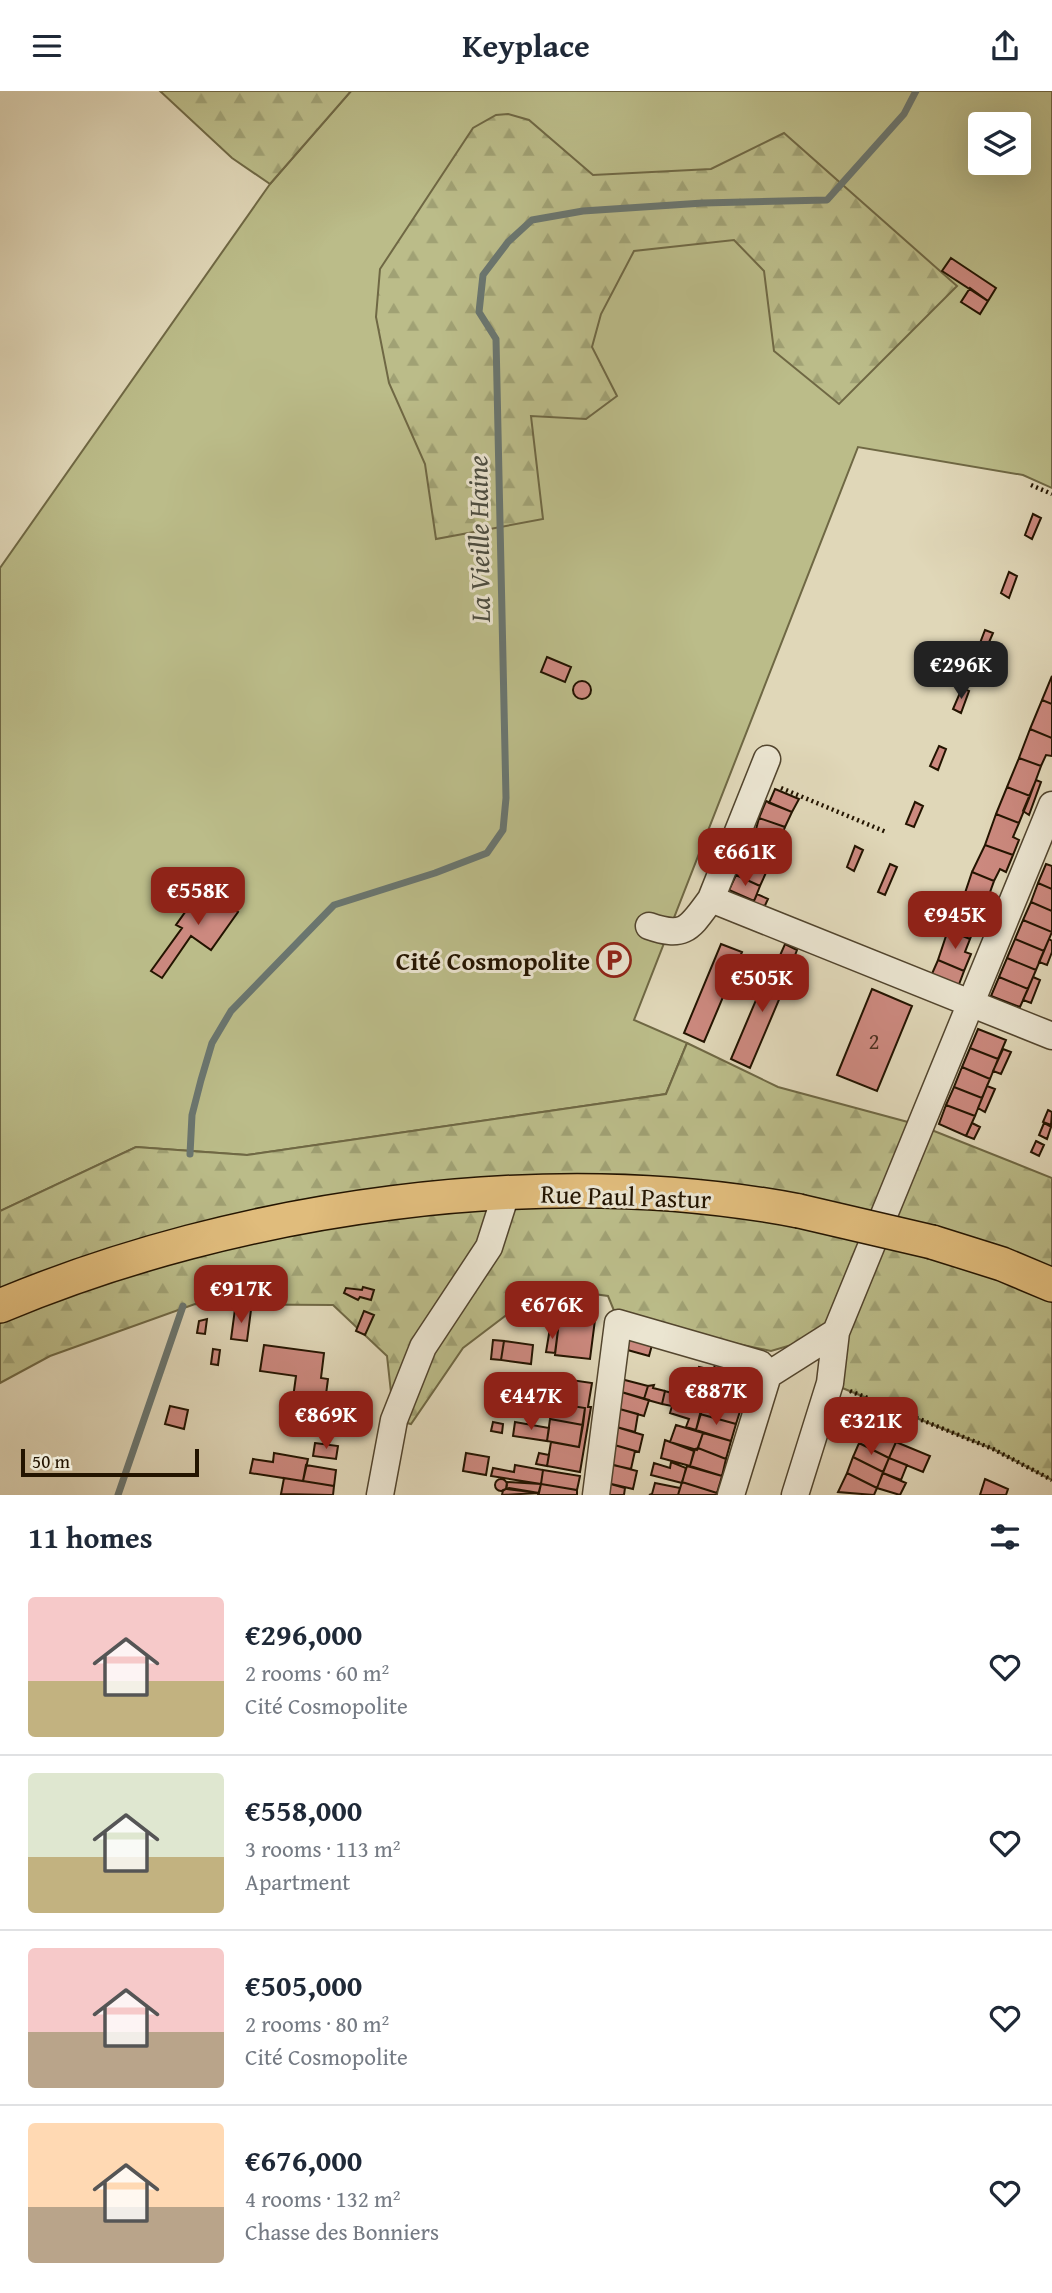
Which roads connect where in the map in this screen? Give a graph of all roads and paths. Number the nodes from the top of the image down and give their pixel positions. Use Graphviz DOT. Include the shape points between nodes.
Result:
graph roads {
  1 [pos="1031,485"];
  2 [pos="1052,494"];
  3 [pos="763,769"];
  4 [pos="1052,804"];
  5 [pos="886,832"];
  6 [pos="711,899"];
  7 [pos="649,926"];
  8 [pos="970,1003"];
  9 [pos="1052,1037"];
  10 [pos="506,1194"];
  11 [pos="1052,1285"];
  12 [pos="0,1306"];
  13 [pos="836,1332"];
  14 [pos="764,1369"];
  15 [pos="830,1383"];
  16 [pos="1052,1480"];
  17 [pos="380,1495"];
  18 [pos="596,1495"];
  19 [pos="731,1495"];
  20 [pos="795,1495"];
  1 -- 2 [label="path"];
  3 -- 5 [label="path"];
  3 -- 6 [label="street"];
  4 -- 8 [label="street"];
  6 -- 7 [label="street" via="683,931 671,934"];
  6 -- 8 [label="street"];
  8 -- 9 [label="street"];
  8 -- 13 [label="street"];
  10 -- 11 [label="main road, Rue Paul Pastur, bridge" via="654,1193 750,1201 932,1242"];
  10 -- 12 [label="main road, Rue Paul Pastur" via="319,1211 192,1239"];
  10 -- 17 [label="street" via="489,1247 423,1347 394,1420"];
  13 -- 14 [label="street"];
  13 -- 15 [label="street"];
  14 -- 18 [label="street" via="618,1323"];
  14 -- 19 [label="street"];
  15 -- 16 [label="path" via="993,1449"];
  15 -- 20 [label="street"];
}
